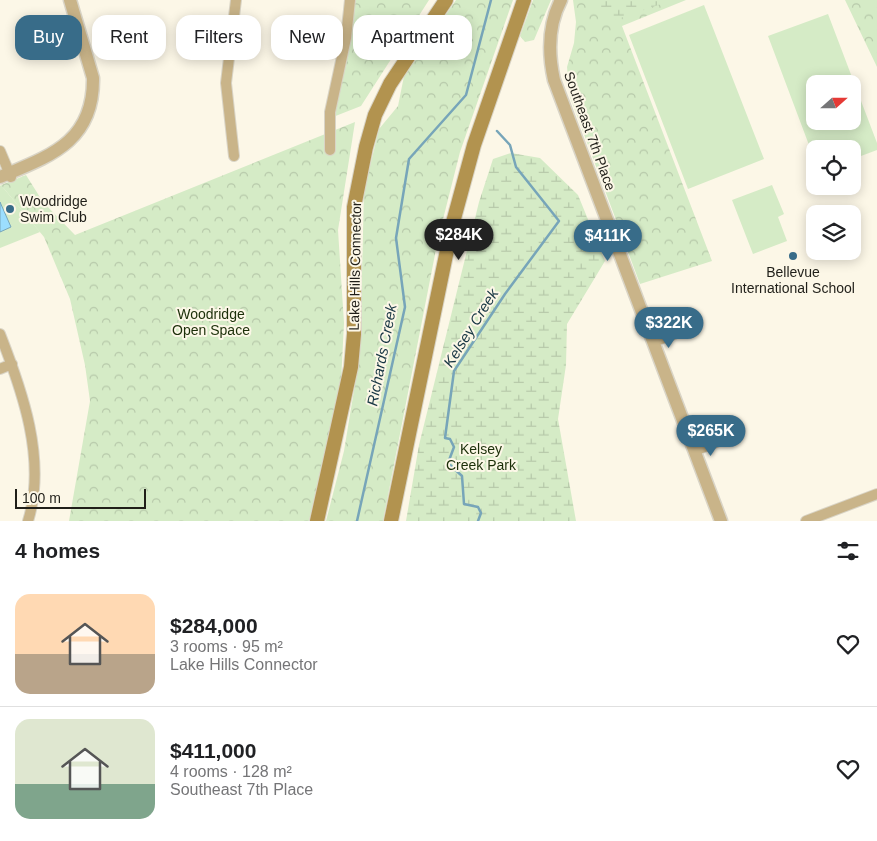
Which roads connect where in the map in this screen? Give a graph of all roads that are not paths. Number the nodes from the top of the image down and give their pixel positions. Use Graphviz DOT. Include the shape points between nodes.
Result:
graph roads {
  1 [pos="70,0"];
  2 [pos="236,0"];
  3 [pos="350,0"];
  4 [pos="446,0"];
  5 [pos="524,0"];
  6 [pos="561,0"];
  7 [pos="330,150"];
  8 [pos="0,151"];
  9 [pos="234,156"];
  10 [pos="7,176"];
  11 [pos="677,333"];
  12 [pos="0,334"];
  13 [pos="653,342"];
  14 [pos="12,364"];
  15 [pos="0,369"];
  16 [pos="719,441"];
  17 [pos="694,451"];
  18 [pos="877,494"];
  19 [pos="28,521"];
  20 [pos="318,521"];
  21 [pos="391,521"];
  22 [pos="721,521"];
  23 [pos="806,521"];
  1 -- 10 [label="street" via="93,78 94,89 88,111 78,132 58,152"];
  2 -- 9 [label="street" via="226,83"];
  3 -- 7 [label="street" via="330,112"];
  4 -- 20 [label="main road, Lake Hills Connector" via="387,91 366,147 354,207 351,367"];
  5 -- 21 [label="main road" via="474,144 452,226"];
  6 -- 13 [label="street, Southeast 7th Place" via="551,33 550,61 554,80"];
  8 -- 10 [label="street"];
  11 -- 13 [label="street"];
  12 -- 14 [label="street"];
  13 -- 17 [label="street, Southeast 7th Place"];
  14 -- 15 [label="street"];
  14 -- 19 [label="street" via="31,431 33,472"];
  16 -- 17 [label="street"];
  17 -- 22 [label="street, Southeast 7th Place"];
  18 -- 23 [label="street"];
}
